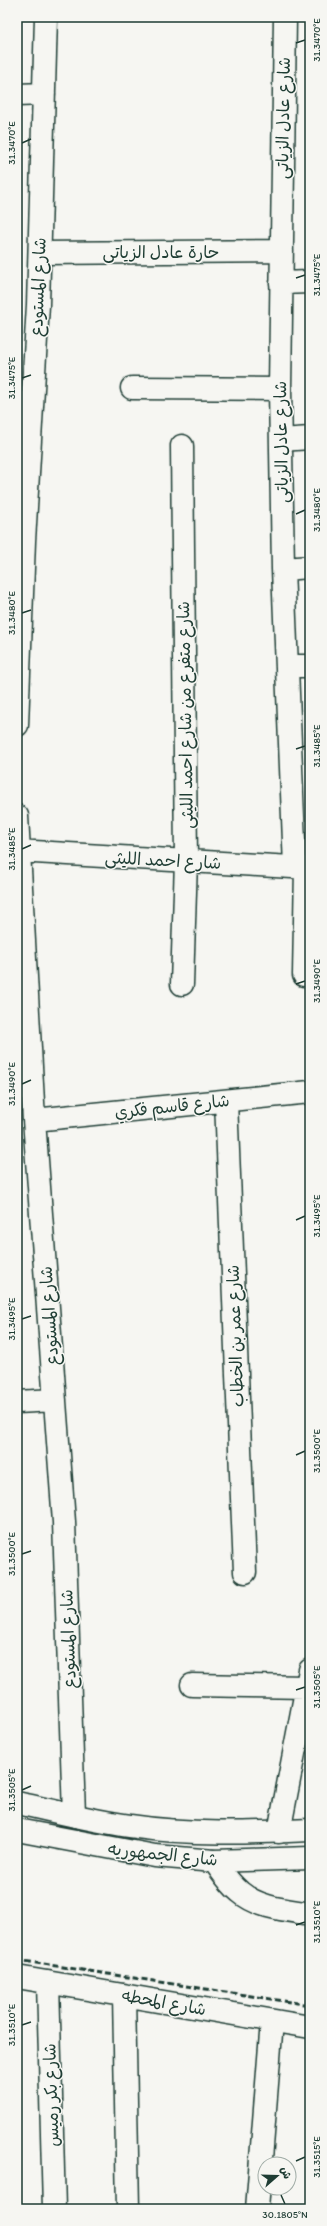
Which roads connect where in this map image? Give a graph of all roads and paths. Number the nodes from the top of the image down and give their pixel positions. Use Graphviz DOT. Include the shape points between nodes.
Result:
graph roads {
  1 [pos="46,17"];
  2 [pos="285,17"];
  3 [pos="44,94"];
  4 [pos="17,95"];
  5 [pos="282,251"];
  6 [pos="40,252"];
  7 [pos="310,282"];
  8 [pos="281,283"];
  9 [pos="132,388"];
  10 [pos="280,389"];
  11 [pos="310,438"];
  12 [pos="281,440"];
  13 [pos="182,446"];
  14 [pos="310,567"];
  15 [pos="283,569"];
  16 [pos="287,666"];
  17 [pos="310,666"];
  18 [pos="17,696"];
  19 [pos="17,725"];
  20 [pos="17,816"];
  21 [pos="18,851"];
  22 [pos="186,861"];
  23 [pos="304,868"];
  24 [pos="304,975"];
  25 [pos="182,984"];
  26 [pos="310,1092"];
  27 [pos="226,1101"];
  28 [pos="34,1120"];
  29 [pos="55,1400"];
  30 [pos="17,1402"];
  31 [pos="244,1572"];
  32 [pos="308,1678"];
  33 [pos="192,1686"];
  34 [pos="17,1803"];
  35 [pos="74,1815"];
  36 [pos="130,1826"];
  37 [pos="17,1830"];
  38 [pos="310,1830"];
  39 [pos="280,1832"];
  40 [pos="130,1852"];
  41 [pos="310,1858"];
  42 [pos="214,1861"];
  43 [pos="310,1914"];
  44 [pos="17,1977"];
  45 [pos="48,1982"];
  46 [pos="124,1995"];
  47 [pos="272,2021"];
  48 [pos="310,2027"];
  49 [pos="54,2209"];
  50 [pos="128,2209"];
  51 [pos="256,2209"];
  1 -- 3 [label="street, شارع المستودع"];
  2 -- 5 [label="street, شارع عادل الزياتى"];
  3 -- 4 [label="street"];
  3 -- 6 [label="street, شارع المستودع"];
  5 -- 6 [label="street, حارة عادل الزياتى"];
  5 -- 8 [label="street, شارع عادل الزياتى"];
  6 -- 18 [label="street, شارع المستودع"];
  7 -- 8 [label="street"];
  8 -- 10 [label="street, شارع عادل الزياتى"];
  9 -- 10 [label="street"];
  10 -- 12 [label="street, شارع عادل الزياتى"];
  11 -- 12 [label="street"];
  12 -- 15 [label="street, شارع عادل الزياتى"];
  13 -- 22 [label="street, شارع متفرع من شارع احمد الليثى"];
  14 -- 15 [label="street"];
  15 -- 16 [label="street, شارع عادل الزياتى"];
  16 -- 17 [label="street"];
  16 -- 23 [label="street, شارع عادل الزياتى"];
  18 -- 19 [label="street, شارع المستودع"];
  20 -- 21 [label="street, شارع المستودع"];
  21 -- 22 [label="street, شارع احمد الليثى"];
  21 -- 28 [label="street, شارع المستودع"];
  22 -- 23 [label="street, شارع احمد الليثى"];
  22 -- 25 [label="street, شارع متفرع من شارع احمد الليثى"];
  23 -- 24 [label="street, شارع عادل الزياتى"];
  26 -- 27 [label="street, شارع قاسم فكري"];
  27 -- 28 [label="street, شارع قاسم فكري"];
  27 -- 31 [label="street, شارع عمر بن الخطاب"];
  28 -- 29 [label="street, شارع المستودع"];
  29 -- 30 [label="street"];
  29 -- 35 [label="street, شارع المستودع" via="64,1522"];
  32 -- 33 [label="street"];
  32 -- 39 [label="street"];
  34 -- 35 [label="street, شارع الجمهوريه"];
  35 -- 36 [label="street, شارع الجمهوريه"];
  36 -- 39 [label="street, شارع الجمهوريه" via="217,1832"];
  36 -- 40 [label="street"];
  37 -- 40 [label="street, شارع الجمهوريه"];
  38 -- 39 [label="street, شارع الجمهوريه"];
  40 -- 42 [label="street, شارع الجمهوريه"];
  41 -- 42 [label="street, شارع الجمهوريه"];
  42 -- 43 [label="street" via="230,1883 251,1900 280,1909"];
  44 -- 45 [label="street, شارع المحطه"];
  45 -- 46 [label="street, شارع المحطه"];
  45 -- 49 [label="street, شارع بكر رميس"];
  46 -- 47 [label="street, شارع المحطه"];
  46 -- 50 [label="street"];
  47 -- 48 [label="street, شارع المحطه"];
  47 -- 51 [label="street"];
}
